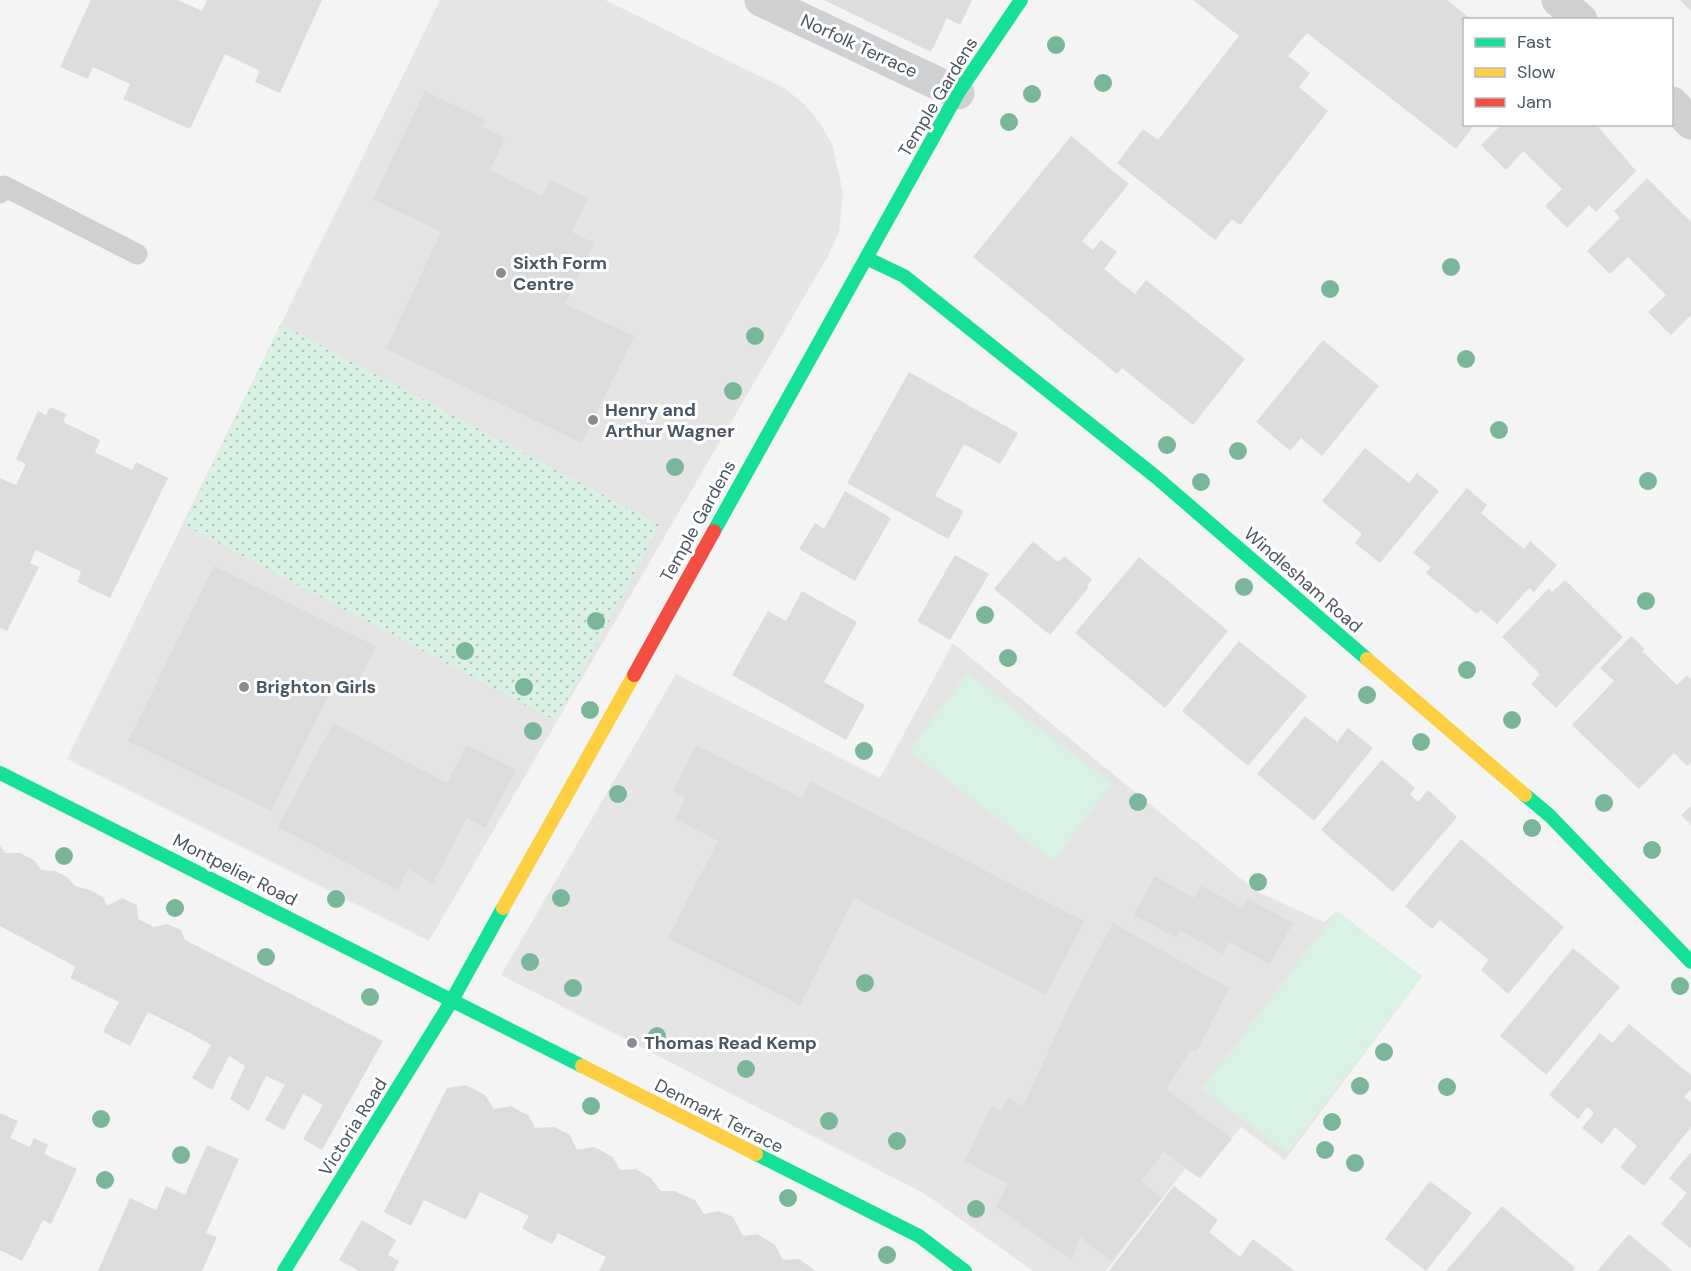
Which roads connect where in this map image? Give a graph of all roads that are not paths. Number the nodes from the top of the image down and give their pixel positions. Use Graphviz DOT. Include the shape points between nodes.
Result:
graph roads {
  1 [pos="760,0"];
  2 [pos="1021,0"];
  3 [pos="1558,0"];
  4 [pos="1579,18"];
  5 [pos="958,93"];
  6 [pos="1673,105"];
  7 [pos="1691,123"];
  8 [pos="0,194"];
  9 [pos="137,254"];
  10 [pos="866,258"];
  11 [pos="0,773"];
  12 [pos="1691,962"];
  13 [pos="451,1002"];
  14 [pos="285,1271"];
  15 [pos="965,1271"];
  1 -- 5 [label="street, Norfolk Terrace"];
  2 -- 5 [label="street, Temple Gardens"];
  3 -- 4 [label="street"];
  5 -- 10 [label="street, Temple Gardens"];
  6 -- 7 [label="street"];
  8 -- 9 [label="lane" via="4,186"];
  10 -- 12 [label="street, Windlesham Road" via="904,276 1165,484 1549,815"];
  10 -- 13 [label="street, Temple Gardens"];
  11 -- 13 [label="street, Montpelier Road"];
  13 -- 14 [label="street, Victoria Road"];
  13 -- 15 [label="street, Denmark Terrace" via="919,1236"];
}
